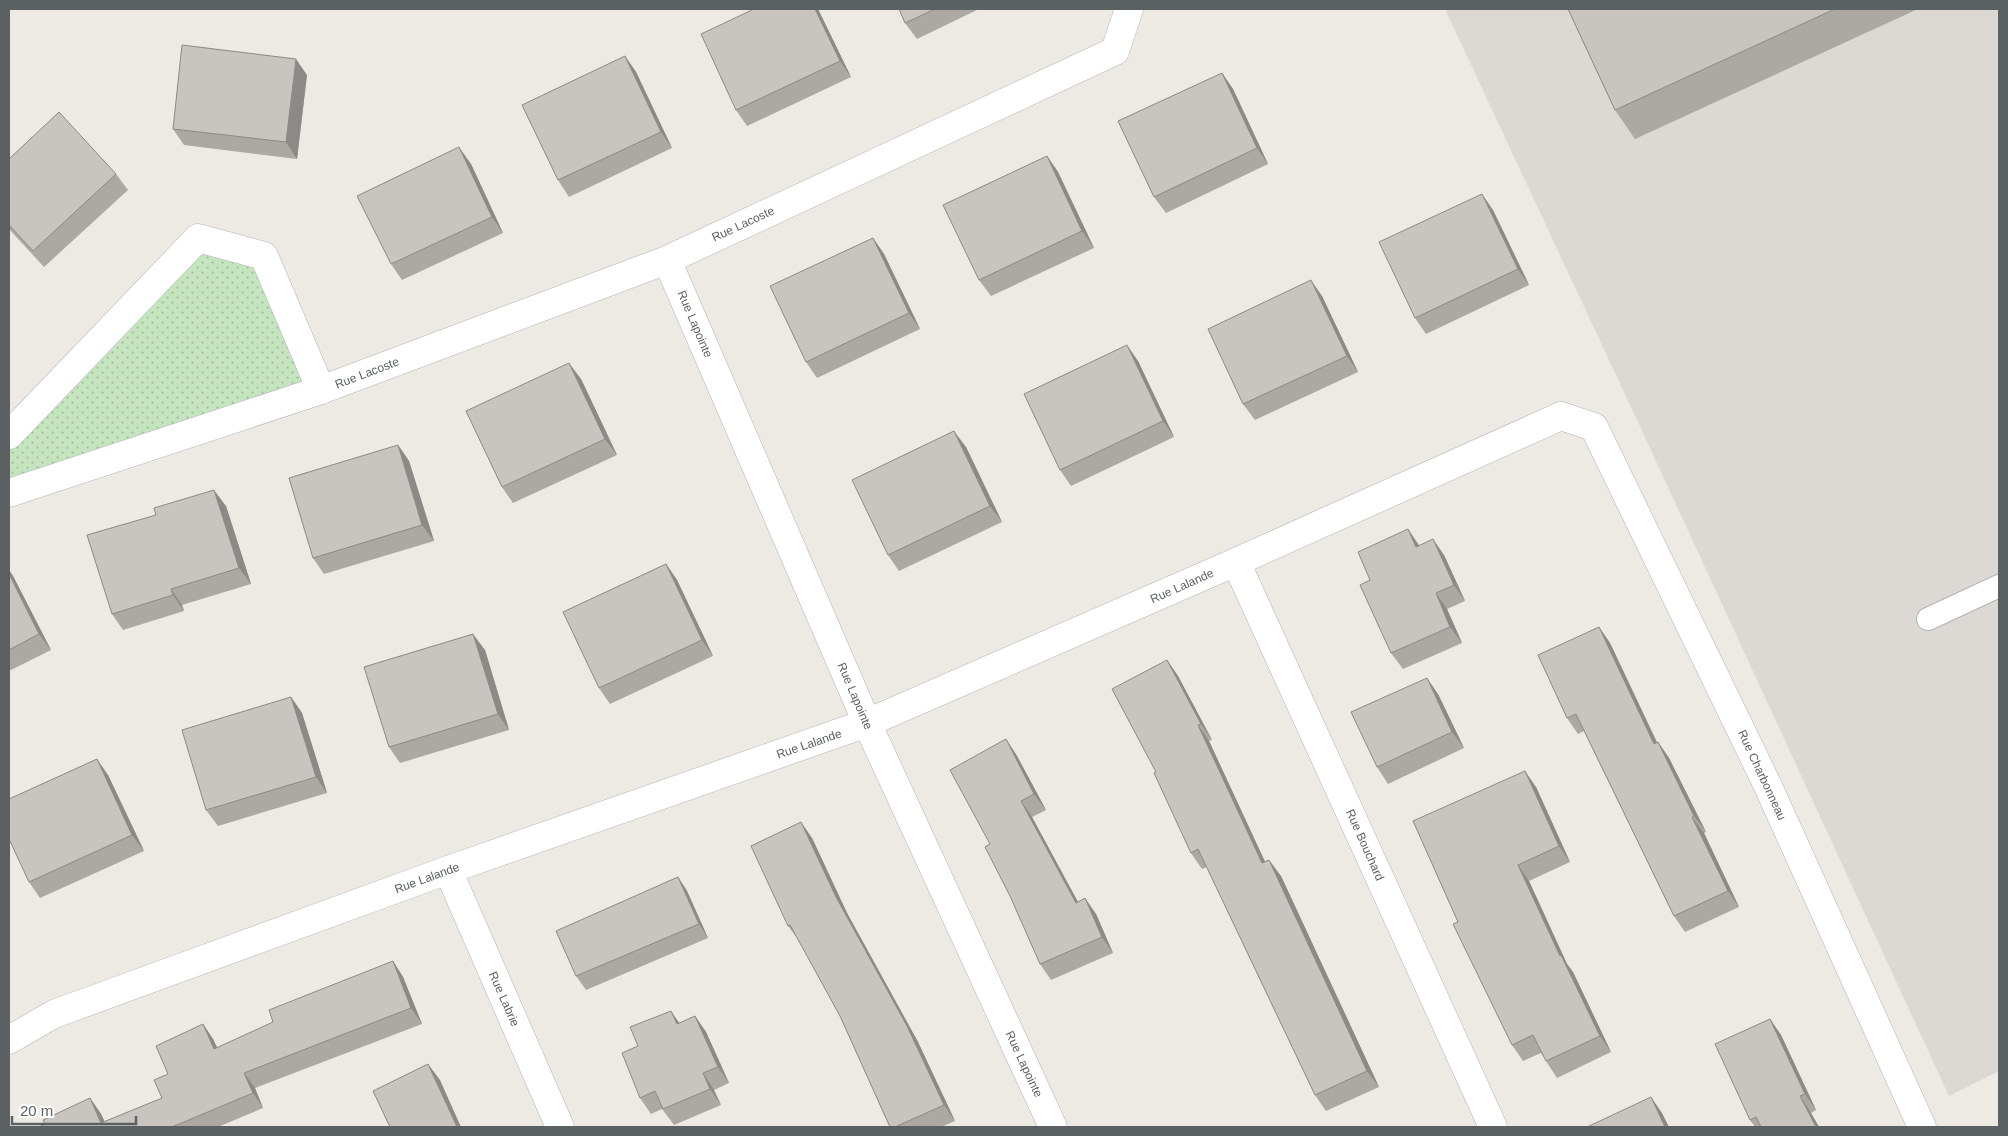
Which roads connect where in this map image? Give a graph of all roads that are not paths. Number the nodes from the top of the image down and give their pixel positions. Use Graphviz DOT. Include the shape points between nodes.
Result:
graph roads {
  1 [pos="1129,9"];
  2 [pos="667,260"];
  3 [pos="320,390"];
  4 [pos="1594,427"];
  5 [pos="9,435"];
  6 [pos="9,492"];
  7 [pos="1236,562"];
  8 [pos="1999,586"];
  9 [pos="1928,619"];
  10 [pos="867,723"];
  11 [pos="448,870"];
  12 [pos="9,1040"];
  13 [pos="560,1127"];
  14 [pos="1053,1127"];
  15 [pos="1493,1127"];
  16 [pos="1922,1127"];
  1 -- 2 [label="street, Rue Lacoste" via="1115,50"];
  2 -- 3 [label="street, Rue Lacoste"];
  2 -- 10 [label="street, Rue Lapointe"];
  3 -- 5 [label="street, Rue Lacoste" via="264,256 198,238"];
  3 -- 6 [label="street, Rue Lacoste"];
  4 -- 7 [label="street, Rue Lalande" via="1561,416"];
  4 -- 16 [label="street, Rue Charbonneau" via="1767,784"];
  7 -- 10 [label="street, Rue Lalande"];
  7 -- 15 [label="street, Rue Bouchard"];
  8 -- 9 [label="lane"];
  10 -- 11 [label="street, Rue Lalande"];
  10 -- 14 [label="street, Rue Lapointe"];
  11 -- 12 [label="street, Rue Lalande" via="54,1014"];
  11 -- 13 [label="street, Rue Labrie"];
}
